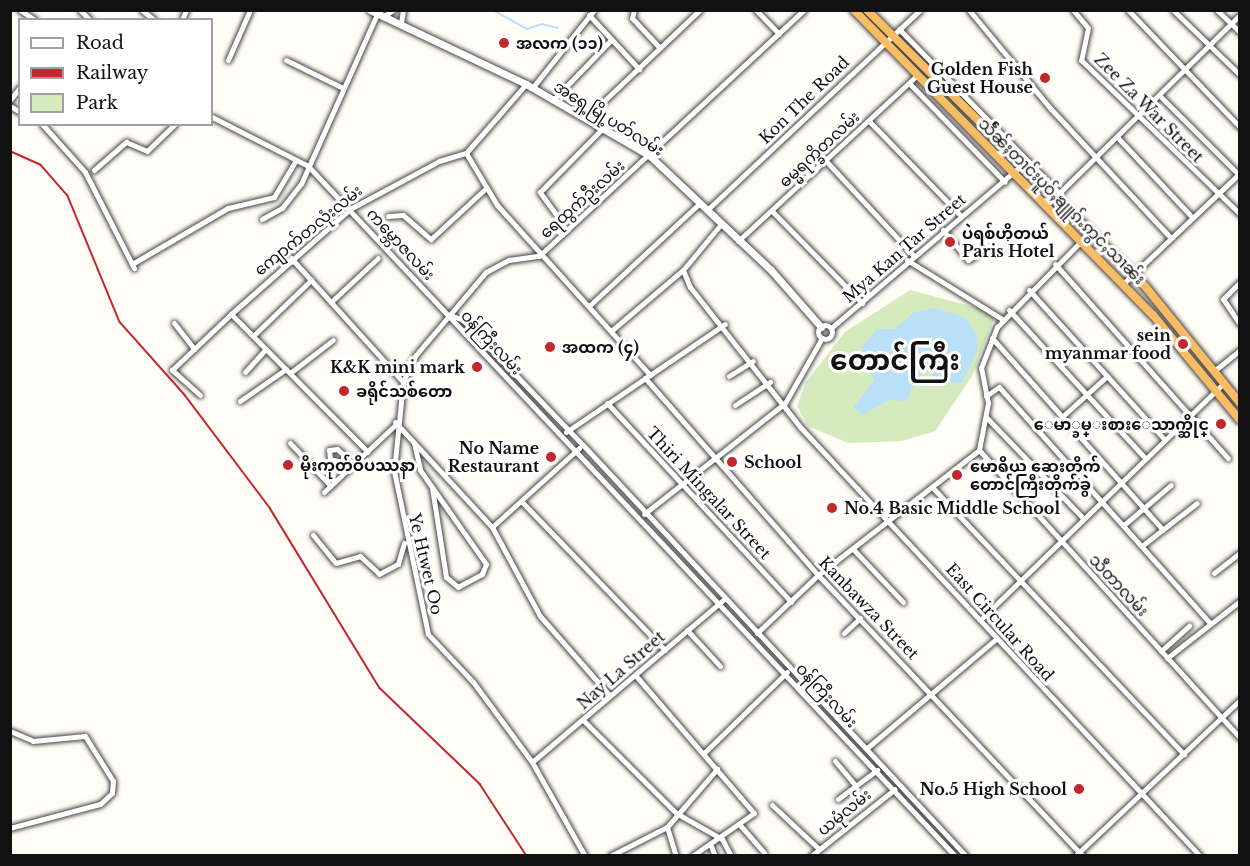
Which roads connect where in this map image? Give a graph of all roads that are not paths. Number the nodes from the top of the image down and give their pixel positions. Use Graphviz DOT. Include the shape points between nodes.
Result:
graph roads {
  1 [pos="250,10"];
  2 [pos="393,10"];
  3 [pos="402,10"];
  4 [pos="634,10"];
  5 [pos="700,10"];
  6 [pos="756,10"];
  7 [pos="804,10"];
  8 [pos="854,10"];
  9 [pos="867,10"];
  10 [pos="920,10"];
  11 [pos="969,10"];
  12 [pos="1073,10"];
  13 [pos="1128,10"];
  14 [pos="1173,10"];
  15 [pos="1217,10"];
  16 [pos="591,13"];
  17 [pos="377,14"];
  18 [pos="1239,15"];
  19 [pos="401,23"];
  20 [pos="1230,24"];
  21 [pos="896,32"];
  22 [pos="1239,32"];
  23 [pos="779,34"];
  24 [pos="611,40"];
  25 [pos="884,42"];
  26 [pos="1208,47"];
  27 [pos="660,48"];
  28 [pos="228,60"];
  29 [pos="286,60"];
  30 [pos="639,69"];
  31 [pos="1185,69"];
  32 [pos="917,75"];
  33 [pos="1239,75"];
  34 [pos="910,84"];
  35 [pos="530,86"];
  36 [pos="344,88"];
  37 [pos="15,89"];
  38 [pos="1161,97"];
  39 [pos="554,99"];
  40 [pos="10,100"];
  41 [pos="213,118"];
  42 [pos="586,118"];
  43 [pos="1139,118"];
  44 [pos="868,121"];
  45 [pos="44,126"];
  46 [pos="173,126"];
  47 [pos="1239,127"];
  48 [pos="603,128"];
  49 [pos="1119,139"];
  50 [pos="466,153"];
  51 [pos="650,156"];
  52 [pos="296,160"];
  53 [pos="1098,160"];
  54 [pos="826,161"];
  55 [pos="1022,165"];
  56 [pos="308,166"];
  57 [pos="94,170"];
  58 [pos="1239,173"];
  59 [pos="1014,174"];
  60 [pos="1005,182"];
  61 [pos="485,189"];
  62 [pos="1218,194"];
  63 [pos="1057,196"];
  64 [pos="700,203"];
  65 [pos="1046,206"];
  66 [pos="350,209"];
  67 [pos="707,210"];
  68 [pos="772,210"];
  69 [pos="555,213"];
  70 [pos="1239,214"];
  71 [pos="1190,215"];
  72 [pos="388,216"];
  73 [pos="961,216"];
  74 [pos="262,219"];
  75 [pos="721,224"];
  76 [pos="943,230"];
  77 [pos="1090,232"];
  78 [pos="1169,236"];
  79 [pos="738,241"];
  80 [pos="1081,241"];
  81 [pos="996,250"];
  82 [pos="913,255"];
  83 [pos="540,256"];
  84 [pos="291,258"];
  85 [pos="378,258"];
  86 [pos="907,260"];
  87 [pos="1055,264"];
  88 [pos="683,270"];
  89 [pos="1133,273"];
  90 [pos="311,280"];
  91 [pos="1239,282"];
  92 [pos="1123,284"];
  93 [pos="1029,290"];
  94 [pos="331,302"];
  95 [pos="862,303"];
  96 [pos="589,306"];
  97 [pos="1009,310"];
  98 [pos="231,314"];
  99 [pos="449,315"];
  100 [pos="1002,319"];
  101 [pos="174,324"];
  102 [pos="724,324"];
  103 [pos="1239,324"];
  104 [pos="821,327"];
  105 [pos="831,328"];
  106 [pos="611,331"];
  107 [pos="253,336"];
  108 [pos="822,338"];
  109 [pos="992,338"];
  110 [pos="333,340"];
  111 [pos="194,349"];
  112 [pos="266,349"];
  113 [pos="1239,350"];
  114 [pos="753,361"];
  115 [pos="1214,370"];
  116 [pos="288,371"];
  117 [pos="245,372"];
  118 [pos="648,376"];
  119 [pos="729,376"];
  120 [pos="1107,376"];
  121 [pos="404,382"];
  122 [pos="770,382"];
  123 [pos="1224,383"];
  124 [pos="1216,389"];
  125 [pos="200,395"];
  126 [pos="1085,395"];
  127 [pos="986,396"];
  128 [pos="240,401"];
  129 [pos="607,403"];
  130 [pos="785,403"];
  131 [pos="1239,403"];
  132 [pos="735,405"];
  133 [pos="1189,413"];
  134 [pos="1064,416"];
  135 [pos="987,418"];
  136 [pos="1239,420"];
  137 [pos="395,424"];
  138 [pos="568,430"];
  139 [pos="562,434"];
  140 [pos="1164,439"];
  141 [pos="413,441"];
  142 [pos="290,443"];
  143 [pos="583,445"];
  144 [pos="577,450"];
  145 [pos="979,450"];
  146 [pos="368,452"];
  147 [pos="1145,458"];
  148 [pos="1228,458"];
  149 [pos="714,459"];
  150 [pos="354,465"];
  151 [pos="1122,480"];
  152 [pos="684,484"];
  153 [pos="1171,485"];
  154 [pos="331,486"];
  155 [pos="432,488"];
  156 [pos="933,488"];
  157 [pos="324,492"];
  158 [pos="1103,499"];
  159 [pos="521,501"];
  160 [pos="1197,503"];
  161 [pos="1145,507"];
  162 [pos="647,512"];
  163 [pos="640,517"];
  164 [pos="1083,518"];
  165 [pos="889,522"];
  166 [pos="1125,524"];
  167 [pos="492,526"];
  168 [pos="1163,530"];
  169 [pos="313,535"];
  170 [pos="405,539"];
  171 [pos="1060,541"];
  172 [pos="1143,545"];
  173 [pos="853,549"];
  174 [pos="1239,553"];
  175 [pos="1214,573"];
  176 [pos="818,575"];
  177 [pos="1020,580"];
  178 [pos="726,597"];
  179 [pos="1239,601"];
  180 [pos="721,602"];
  181 [pos="791,602"];
  182 [pos="903,602"];
  183 [pos="860,618"];
  184 [pos="980,620"];
  185 [pos="1210,623"];
  186 [pos="1189,626"];
  187 [pos="687,630"];
  188 [pos="759,631"];
  189 [pos="844,633"];
  190 [pos="753,636"];
  191 [pos="996,639"];
  192 [pos="665,650"];
  193 [pos="1161,651"];
  194 [pos="1167,658"];
  195 [pos="720,666"];
  196 [pos="787,672"];
  197 [pos="636,676"];
  198 [pos="932,693"];
  199 [pos="610,696"];
  200 [pos="1239,700"];
  201 [pos="1222,717"];
  202 [pos="583,720"];
  203 [pos="10,731"];
  204 [pos="1239,738"];
  205 [pos="868,747"];
  206 [pos="704,753"];
  207 [pos="862,753"];
  208 [pos="1184,754"];
  209 [pos="835,760"];
  210 [pos="532,762"];
  211 [pos="717,769"];
  212 [pos="877,770"];
  213 [pos="856,786"];
  214 [pos="895,789"];
  215 [pos="1142,796"];
  216 [pos="838,799"];
  217 [pos="772,805"];
  218 [pos="675,813"];
  219 [pos="741,825"];
  220 [pos="667,827"];
  221 [pos="10,828"];
  222 [pos="722,839"];
  223 [pos="711,846"];
  224 [pos="819,849"];
  225 [pos="764,853"];
  226 [pos="1079,854"];
  227 [pos="585,855"];
  228 [pos="610,855"];
  229 [pos="676,855"];
  230 [pos="692,855"];
  231 [pos="715,855"];
  232 [pos="731,855"];
  233 [pos="811,855"];
  234 [pos="955,855"];
  235 [pos="966,855"];
  236 [pos="1200,855"];
  1 -- 28 [label="street"];
  2 -- 17 [label="street"];
  3 -- 19 [label="street"];
  4 -- 27 [label="street" via="632,18"];
  5 -- 27 [label="street"];
  6 -- 23 [label="street"];
  7 -- 23 [label="street, ရေထွက်ဦးလမ်း"];
  8 -- 25 [label="highway, သဵႅၼ်ႈတၢင်းပူဝ်ႇၶျူၵ်ႉဢွင်ႇသၢၼ်း"];
  9 -- 21 [label="highway, သဵႅၼ်ႈတၢင်းပူဝ်ႇၶျူၵ်ႉဢွင်ႇသၢၼ်း"];
  10 -- 21 [label="street, Kon The Road"];
  11 -- 53 [label="street"];
  12 -- 43 [label="street, Zee Za War Street" via="1088,28 1081,60"];
  13 -- 31 [label="street"];
  14 -- 26 [label="street"];
  15 -- 20 [label="street"];
  16 -- 24 [label="street"];
  16 -- 35 [label="street"];
  17 -- 19 [label="street, အရှေ့မြို့ပတ်လမ်း"];
  17 -- 36 [label="street"];
  18 -- 20 [label="street"];
  19 -- 35 [label="street, အရှေ့မြို့ပတ်လမ်း"];
  20 -- 22 [label="street"];
  20 -- 26 [label="street"];
  21 -- 25 [label="street, Kon The Road"];
  21 -- 55 [label="highway, သဵႅၼ်ႈတၢင်းပူဝ်ႇၶျူၵ်ႉဢွင်ႇသၢၼ်း"];
  21 -- 63 [label="street"];
  23 -- 51 [label="street, ရေထွက်ဦးလမ်း"];
  24 -- 30 [label="street"];
  24 -- 39 [label="street"];
  25 -- 32 [label="highway, သဵႅၼ်ႈတၢင်းပူဝ်ႇၶျူၵ်ႉဢွင်ႇသၢၼ်း"];
  25 -- 67 [label="street, Kon The Road"];
  26 -- 31 [label="street"];
  26 -- 33 [label="street"];
  27 -- 30 [label="street"];
  29 -- 36 [label="street"];
  30 -- 42 [label="street"];
  31 -- 38 [label="street"];
  31 -- 47 [label="street"];
  32 -- 34 [label="street, ဓမ္မရက္ခိတလမ်း"];
  32 -- 59 [label="highway, သဵႅၼ်ႈတၢင်းပူဝ်ႇၶျူၵ်ႉဢွင်ႇသၢၼ်း"];
  34 -- 44 [label="street, ဓမ္မရက္ခိတလမ်း"];
  34 -- 60 [label="street"];
  35 -- 39 [label="street, အရှေ့မြို့ပတ်လမ်း"];
  35 -- 50 [label="street"];
  36 -- 56 [label="street"];
  37 -- 40 [label="street"];
  38 -- 43 [label="street"];
  38 -- 58 [label="street, Zee Za War Street"];
  39 -- 42 [label="street, အရှေ့မြို့ပတ်လမ်း"];
  41 -- 52 [label="street, ကမ္ဘောဇလမ်း"];
  42 -- 48 [label="street, အရှေ့မြို့ပတ်လမ်း"];
  43 -- 49 [label="street"];
  43 -- 62 [label="street, Zee Za War Street"];
  44 -- 54 [label="street, ဓမ္မရက္ခိတလမ်း"];
  44 -- 73 [label="street"];
  45 -- 52 [label="street" via="85,172 133,266 228,208 274,197"];
  46 -- 57 [label="street" via="147,151 126,142"];
  48 -- 51 [label="street, အရှေ့မြို့ပတ်လမ်း"];
  48 -- 69 [label="street" via="540,192"];
  49 -- 53 [label="street"];
  49 -- 71 [label="street"];
  50 -- 61 [label="street, Kanbawza Street"];
  50 -- 66 [label="street, ကျောက်တလုံးလမ်း" via="439,161"];
  51 -- 64 [label="street, အရှေ့မြို့ပတ်လမ်း"];
  51 -- 83 [label="street, ရေထွက်ဦးလမ်း"];
  52 -- 56 [label="street, ကမ္ဘောဇလမ်း"];
  53 -- 63 [label="street"];
  53 -- 78 [label="street"];
  54 -- 68 [label="street, ဓမ္မရက္ခိတလမ်း"];
  54 -- 82 [label="street"];
  55 -- 59 [label="street, Mya Kan Tar Street"];
  55 -- 63 [label="highway, သဵႅၼ်ႈတၢင်းပူဝ်ႇၶျူၵ်ႉဢွင်ႇသၢၼ်း"];
  56 -- 66 [label="street, ကမ္ဘောဇလမ်း"];
  56 -- 74 [label="street" via="292,198"];
  58 -- 62 [label="street"];
  59 -- 60 [label="street, Mya Kan Tar Street"];
  59 -- 65 [label="highway, သဵႅၼ်ႈတၢင်းပူဝ်ႇၶျူၵ်ႉဢွင်ႇသၢၼ်း"];
  60 -- 73 [label="street, Mya Kan Tar Street"];
  61 -- 72 [label="street" via="431,239 403,215"];
  61 -- 83 [label="street, Kanbawza Street"];
  62 -- 70 [label="street, Zee Za War Street"];
  62 -- 71 [label="street"];
  63 -- 65 [label="street"];
  63 -- 77 [label="highway, သဵႅၼ်ႈတၢင်းပူဝ်ႇၶျူၵ်ႉဢွင်ႇသၢၼ်း"];
  64 -- 67 [label="street, အရှေ့မြို့ပတ်လမ်း"];
  64 -- 96 [label="street"];
  65 -- 80 [label="highway, သဵႅၼ်ႈတၢင်းပူဝ်ႇၶျူၵ်ႉဢွင်ႇသၢၼ်း"];
  66 -- 84 [label="street, ကျောက်တလုံးလမ်း"];
  66 -- 99 [label="street, ကမ္ဘောဇလမ်း"];
  67 -- 75 [label="street, အရှေ့မြို့ပတ်လမ်း"];
  68 -- 79 [label="street, ဓမ္မရက္ခိတလမ်း"];
  68 -- 95 [label="street"];
  71 -- 78 [label="street"];
  73 -- 76 [label="street, Mya Kan Tar Street"];
  75 -- 79 [label="street, အရှေ့မြို့ပတ်လမ်း"];
  75 -- 88 [label="street"];
  76 -- 81 [label="street" via="969,260 985,249"];
  76 -- 82 [label="street, Mya Kan Tar Street"];
  77 -- 80 [label="street"];
  77 -- 89 [label="highway, သဵႅၼ်ႈတၢင်းပူဝ်ႇၶျူၵ်ႉဢွင်ႇသၢၼ်း"];
  78 -- 89 [label="street"];
  79 -- 104 [label="street, အရှေ့မြို့ပတ်လမ်း"];
  80 -- 87 [label="street"];
  80 -- 92 [label="highway, သဵႅၼ်ႈတၢင်းပူဝ်ႇၶျူၵ်ႉဢွင်ႇသၢၼ်း"];
  82 -- 86 [label="street, Mya Kan Tar Street"];
  83 -- 96 [label="street, Kanbawza Street"];
  83 -- 99 [label="street, ရေထွက်ဦးလမ်း" via="509,260 486,272"];
  84 -- 90 [label="street"];
  84 -- 98 [label="street, ကျောက်တလုံးလမ်း"];
  85 -- 94 [label="street"];
  86 -- 95 [label="street, Mya Kan Tar Street"];
  86 -- 100 [label="street"];
  87 -- 93 [label="street"];
  87 -- 133 [label="street"];
  88 -- 102 [label="street, East Circular Road" via="690,287"];
  88 -- 106 [label="street"];
  89 -- 92 [label="street"];
  89 -- 115 [label="highway, သဵႅၼ်ႈတၢင်းပူဝ်ႇၶျူၵ်ႉဢွင်ႇသၢၼ်း"];
  90 -- 94 [label="street"];
  90 -- 107 [label="street"];
  91 -- 103 [label="street" via="1225,303"];
  92 -- 124 [label="highway, သဵႅၼ်ႈတၢင်းပူဝ်ႇၶျူၵ်ႉဢွင်ႇသၢၼ်း"];
  93 -- 97 [label="street"];
  93 -- 120 [label="street"];
  94 -- 121 [label="street"];
  95 -- 105 [label="street, Mya Kan Tar Street"];
  96 -- 106 [label="street, Kanbawza Street"];
  97 -- 100 [label="street"];
  97 -- 126 [label="street"];
  98 -- 107 [label="street"];
  98 -- 111 [label="street, ကျောက်တလုံးလမ်း"];
  99 -- 121 [label="street, Ye Htwet Oo" via="415,356"];
  99 -- 138 [label="street, ဝန်ကြီးလမ်း" via="463,320"];
  99 -- 139 [label="street, ဝန်ကြီးလမ်း"];
  100 -- 109 [label="street"];
  101 -- 111 [label="street"];
  102 -- 114 [label="street, East Circular Road"];
  102 -- 118 [label="street"];
  104 -- 105 [label="street"];
  104 -- 108 [label="street"];
  105 -- 108 [label="street, Mya Kan Tar Street" via="830,336"];
  106 -- 118 [label="street, Kanbawza Street"];
  107 -- 112 [label="street"];
  108 -- 130 [label="street, Mya Kan Tar Street"];
  109 -- 127 [label="street" via="981,368"];
  109 -- 134 [label="street"];
  110 -- 116 [label="street"];
  111 -- 125 [label="street, ကျောက်တလုံးလမ်း" via="172,370"];
  112 -- 116 [label="street"];
  112 -- 117 [label="street"];
  113 -- 115 [label="street"];
  114 -- 119 [label="street"];
  114 -- 122 [label="street, East Circular Road"];
  115 -- 123 [label="highway, သဵႅၼ်ႈတၢင်းပူဝ်ႇၶျူၵ်ႉဢွင်ႇသၢၼ်း"];
  116 -- 128 [label="street"];
  116 -- 146 [label="street"];
  118 -- 129 [label="street"];
  118 -- 149 [label="street, Kanbawza Street"];
  120 -- 126 [label="street"];
  120 -- 140 [label="street"];
  121 -- 137 [label="street, Ye Htwet Oo"];
  122 -- 130 [label="street, East Circular Road"];
  122 -- 132 [label="street"];
  123 -- 124 [label="street"];
  123 -- 131 [label="highway, သဵႅၼ်ႈတၢင်းပူဝ်ႇၶျူၵ်ႉဢွင်ႇသၢၼ်း"];
  124 -- 133 [label="street"];
  124 -- 136 [label="highway, သဵႅၼ်ႈတၢင်းပူဝ်ႇၶျူၵ်ႉဢွင်ႇသၢၼ်း"];
  126 -- 134 [label="street"];
  126 -- 147 [label="street"];
  127 -- 135 [label="street"];
  127 -- 158 [label="street" via="999,387"];
  129 -- 138 [label="street"];
  129 -- 152 [label="street, Thiri Mingalar Street"];
  130 -- 149 [label="street, Mya Kan Tar Street"];
  130 -- 165 [label="street, East Circular Road" via="801,428"];
  133 -- 140 [label="street"];
  133 -- 148 [label="street"];
  134 -- 151 [label="street"];
  135 -- 145 [label="street"];
  135 -- 164 [label="street"];
  137 -- 141 [label="street"];
  137 -- 146 [label="street"];
  137 -- 170 [label="street, Ye Htwet Oo" via="394,471"];
  138 -- 139 [label="street"];
  138 -- 143 [label="street, ဝန်ကြီးလမ်း"];
  139 -- 144 [label="street, ဝန်ကြီးလမ်း"];
  140 -- 147 [label="street"];
  141 -- 155 [label="street" via="420,470"];
  141 -- 167 [label="street"];
  142 -- 154 [label="street"];
  143 -- 144 [label="street"];
  143 -- 162 [label="street, ဝန်ကြီးလမ်း"];
  144 -- 159 [label="street"];
  144 -- 163 [label="street, ဝန်ကြီးလမ်း"];
  145 -- 156 [label="street"];
  145 -- 171 [label="street, သီတာလမ်း"];
  146 -- 150 [label="street"];
  147 -- 151 [label="street"];
  149 -- 152 [label="street, Mya Kan Tar Street"];
  149 -- 176 [label="street, Kanbawza Street"];
  150 -- 150 [label="street" via="337,449 327,453 336,462"];
  150 -- 154 [label="street"];
  151 -- 158 [label="street"];
  151 -- 161 [label="street"];
  152 -- 162 [label="street, Mya Kan Tar Street"];
  152 -- 181 [label="street, Thiri Mingalar Street"];
  153 -- 161 [label="street"];
  154 -- 157 [label="street"];
  155 -- 155 [label="street" via="486,564 482,574 458,587 446,577"];
  156 -- 165 [label="street"];
  156 -- 177 [label="street"];
  158 -- 164 [label="street"];
  158 -- 166 [label="street"];
  159 -- 167 [label="street"];
  159 -- 192 [label="street"];
  160 -- 168 [label="street"];
  161 -- 166 [label="street"];
  161 -- 168 [label="street"];
  162 -- 163 [label="street, Mya Kan Tar Street"];
  162 -- 178 [label="street, ဝန်ကြီးလမ်း"];
  163 -- 180 [label="street, ဝန်ကြီးလမ်း"];
  164 -- 171 [label="street"];
  165 -- 173 [label="street"];
  165 -- 184 [label="street, East Circular Road"];
  166 -- 172 [label="street"];
  167 -- 199 [label="street" via="540,616"];
  168 -- 172 [label="street"];
  169 -- 170 [label="street" via="336,563 360,556 379,574 398,564"];
  170 -- 210 [label="street, Ye Htwet Oo" via="433,643 473,682"];
  171 -- 177 [label="street"];
  171 -- 193 [label="street, သီတာလမ်း"];
  172 -- 185 [label="street"];
  173 -- 176 [label="street"];
  173 -- 182 [label="street"];
  174 -- 175 [label="street"];
  176 -- 181 [label="street"];
  176 -- 183 [label="street, Kanbawza Street"];
  177 -- 184 [label="street"];
  177 -- 208 [label="street"];
  178 -- 180 [label="street, Nay La Street"];
  178 -- 188 [label="street, ဝန်ကြီးလမ်း"];
  179 -- 185 [label="street"];
  180 -- 187 [label="street, Nay La Street"];
  180 -- 190 [label="street, ဝန်ကြီးလမ်း"];
  181 -- 188 [label="street"];
  183 -- 189 [label="street"];
  183 -- 198 [label="street, Kanbawza Street"];
  184 -- 191 [label="street, East Circular Road"];
  185 -- 194 [label="street"];
  186 -- 193 [label="street"];
  187 -- 192 [label="street, Nay La Street"];
  187 -- 195 [label="street"];
  188 -- 190 [label="street"];
  188 -- 205 [label="street, ဝန်ကြီးလမ်း"];
  190 -- 196 [label="street, ဝန်ကြီးလမ်း"];
  191 -- 198 [label="street"];
  191 -- 215 [label="street, East Circular Road"];
  192 -- 197 [label="street, Nay La Street"];
  193 -- 194 [label="street, သီတာလမ်း"];
  194 -- 201 [label="street, သီတာလမ်း"];
  196 -- 206 [label="street"];
  196 -- 207 [label="street, ဝန်ကြီးလမ်း"];
  197 -- 199 [label="street, Nay La Street"];
  197 -- 206 [label="street"];
  198 -- 205 [label="street"];
  198 -- 226 [label="street, Kanbawza Street"];
  199 -- 202 [label="street, Nay La Street"];
  200 -- 201 [label="street"];
  201 -- 204 [label="street, သီတာလမ်း"];
  201 -- 208 [label="street"];
  202 -- 210 [label="street, Nay La Street"];
  202 -- 218 [label="street"];
  203 -- 221 [label="street" via="33,741 85,736 113,781 112,793 100,804"];
  205 -- 207 [label="street"];
  205 -- 235 [label="street, ဝန်ကြီးလမ်း"];
  206 -- 211 [label="street"];
  207 -- 212 [label="street, ဝန်ကြီးလမ်း"];
  208 -- 215 [label="street"];
  209 -- 213 [label="street"];
  210 -- 227 [label="street, Ye Htwet Oo"];
  211 -- 218 [label="street"];
  211 -- 219 [label="street" via="754,813"];
  212 -- 213 [label="street"];
  212 -- 214 [label="street, ဝန်ကြီးလမ်း"];
  213 -- 216 [label="street"];
  214 -- 224 [label="street, ယမုံလမ်း"];
  214 -- 234 [label="street, ဝန်ကြီးလမ်း"];
  215 -- 226 [label="street"];
  215 -- 236 [label="street, East Circular Road"];
  217 -- 224 [label="street"];
  218 -- 220 [label="street"];
  218 -- 222 [label="street"];
  219 -- 222 [label="street"];
  219 -- 225 [label="street"];
  220 -- 228 [label="street"];
  220 -- 229 [label="street"];
  222 -- 223 [label="street"];
  222 -- 232 [label="street"];
  223 -- 230 [label="street"];
  223 -- 231 [label="street"];
  224 -- 233 [label="street, ယမုံလမ်း"];
}
